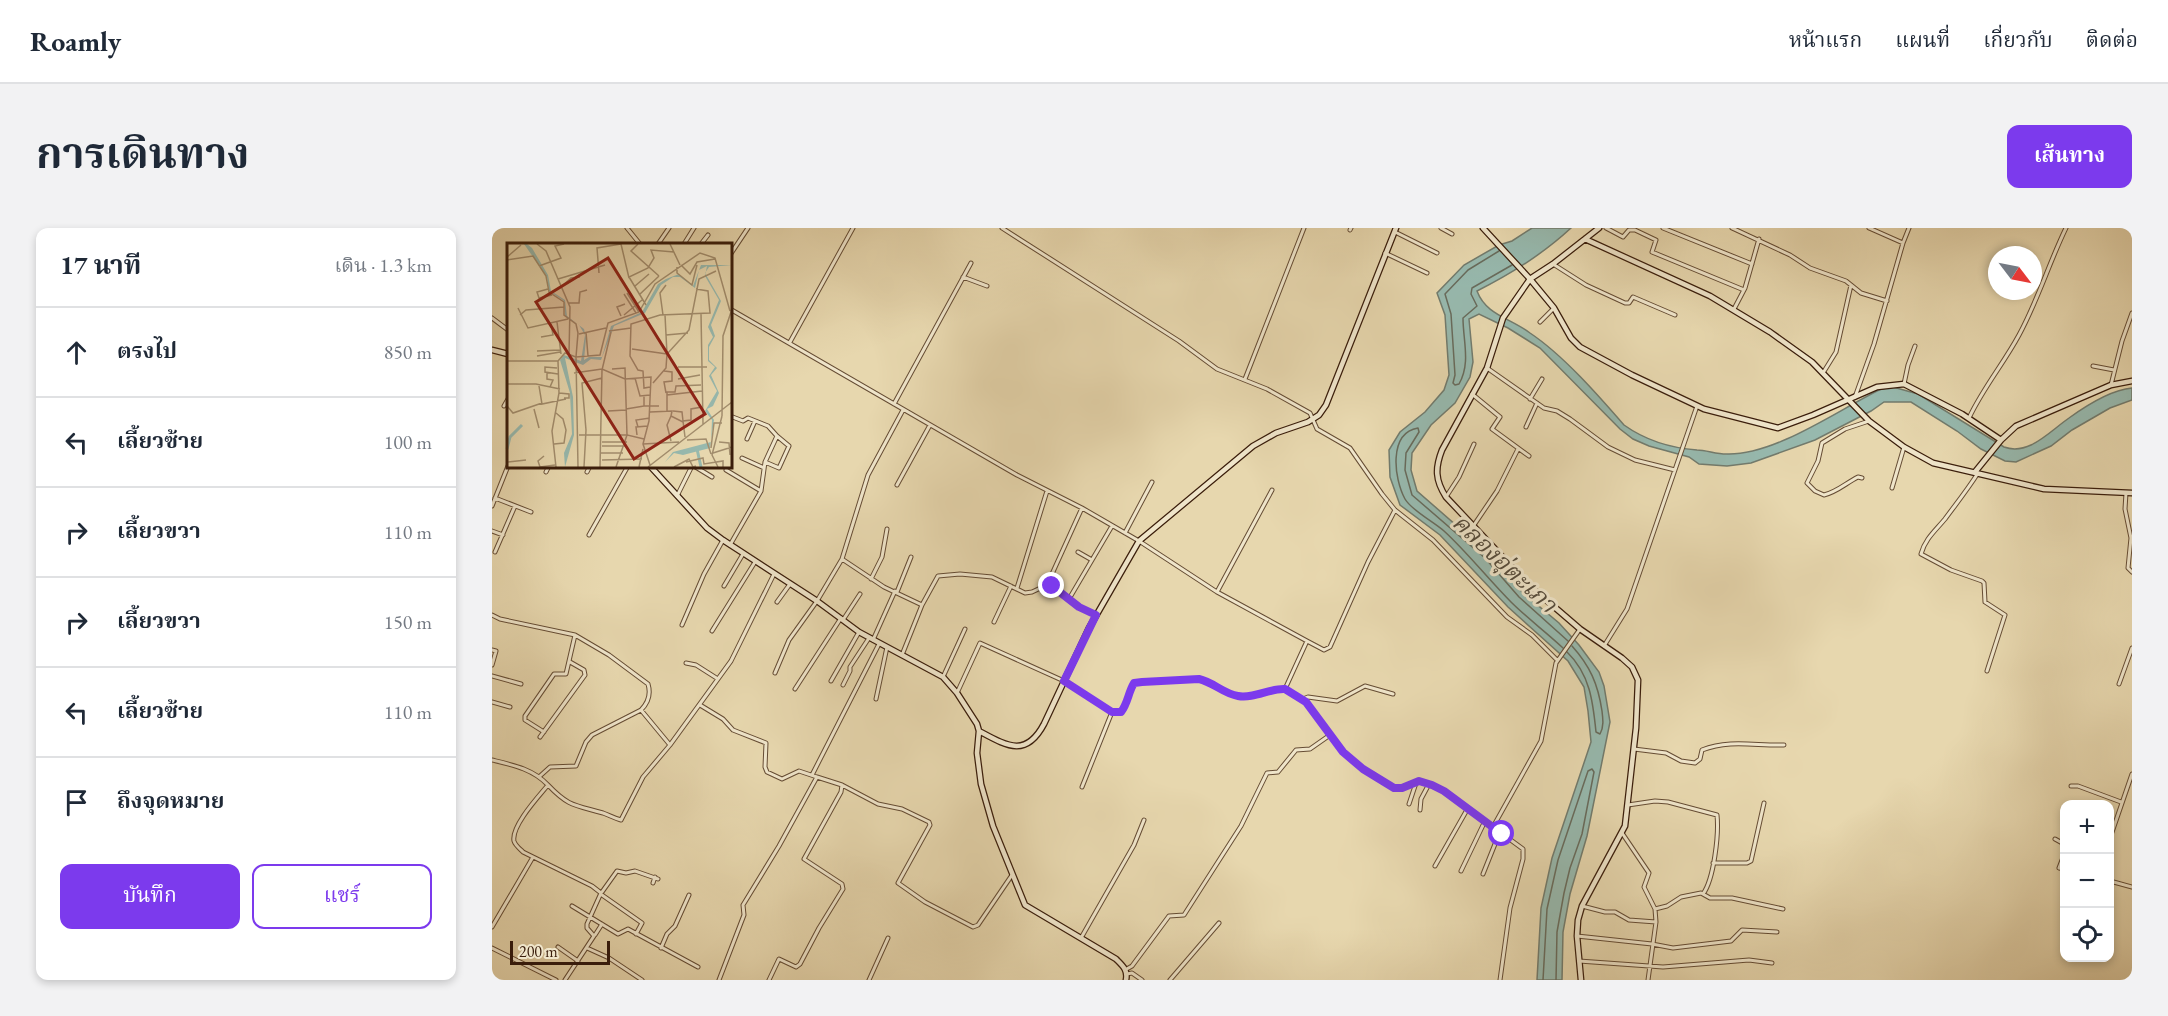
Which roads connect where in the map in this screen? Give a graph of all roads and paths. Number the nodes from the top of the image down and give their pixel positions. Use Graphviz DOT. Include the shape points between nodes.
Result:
graph roads {
  1 [pos="627,228"];
  2 [pos="634,228"];
  3 [pos="669,228"];
  4 [pos="694,228"];
  5 [pos="748,228"];
  6 [pos="853,228"];
  7 [pos="1002,228"];
  8 [pos="1304,228"];
  9 [pos="1441,228"];
  10 [pos="1483,228"];
  11 [pos="1599,228"];
  12 [pos="1606,228"];
  13 [pos="1664,228"];
  14 [pos="1732,228"];
  15 [pos="1869,228"];
  16 [pos="1909,228"];
  17 [pos="2066,228"];
  18 [pos="1395,230"];
  19 [pos="631,234"];
  20 [pos="1452,234"];
  21 [pos="708,235"];
  22 [pos="1586,239"];
  23 [pos="1759,240"];
  24 [pos="639,243"];
  25 [pos="659,243"];
  26 [pos="685,243"];
  27 [pos="702,243"];
  28 [pos="1902,243"];
  29 [pos="732,252"];
  30 [pos="1384,253"];
  31 [pos="1437,253"];
  32 [pos="971,263"];
  33 [pos="1553,264"];
  34 [pos="1752,264"];
  35 [pos="1426,273"];
  36 [pos="963,277"];
  37 [pos="1530,279"];
  38 [pos="1851,285"];
  39 [pos="987,286"];
  40 [pos="1744,290"];
  41 [pos="1887,301"];
  42 [pos="1554,308"];
  43 [pos="1734,309"];
  44 [pos="732,310"];
  45 [pos="2132,313"];
  46 [pos="1675,315"];
  47 [pos="492,318"];
  48 [pos="1540,322"];
  49 [pos="507,329"];
  50 [pos="790,342"];
  51 [pos="1915,346"];
  52 [pos="492,350"];
  53 [pos="507,354"];
  54 [pos="2093,366"];
  55 [pos="1486,368"];
  56 [pos="2114,370"];
  57 [pos="1823,372"];
  58 [pos="1245,379"];
  59 [pos="1542,379"];
  60 [pos="2132,381"];
  61 [pos="1904,384"];
  62 [pos="2111,385"];
  63 [pos="1472,394"];
  64 [pos="1855,397"];
  65 [pos="1530,399"];
  66 [pos="1848,400"];
  67 [pos="507,401"];
  68 [pos="1537,403"];
  69 [pos="894,404"];
  70 [pos="504,406"];
  71 [pos="1696,406"];
  72 [pos="903,410"];
  73 [pos="732,417"];
  74 [pos="1969,418"];
  75 [pos="1313,419"];
  76 [pos="755,421"];
  77 [pos="1869,421"];
  78 [pos="930,425"];
  79 [pos="1526,427"];
  80 [pos="777,436"];
  81 [pos="747,439"];
  82 [pos="2001,440"];
  83 [pos="1474,444"];
  84 [pos="1904,447"];
  85 [pos="1518,448"];
  86 [pos="1529,456"];
  87 [pos="742,458"];
  88 [pos="765,462"];
  89 [pos="507,468"];
  90 [pos="548,468"];
  91 [pos="590,468"];
  92 [pos="627,468"];
  93 [pos="652,468"];
  94 [pos="692,468"];
  95 [pos="696,468"];
  96 [pos="764,468"];
  97 [pos="726,470"];
  98 [pos="1675,470"];
  99 [pos="546,472"];
  100 [pos="587,472"];
  101 [pos="1977,472"];
  102 [pos="712,477"];
  103 [pos="1862,478"];
  104 [pos="1152,482"];
  105 [pos="897,484"];
  106 [pos="1892,488"];
  107 [pos="1272,490"];
  108 [pos="761,491"];
  109 [pos="1047,491"];
  110 [pos="2126,493"];
  111 [pos="2132,493"];
  112 [pos="677,496"];
  113 [pos="1446,497"];
  114 [pos="495,498"];
  115 [pos="492,506"];
  116 [pos="515,506"];
  117 [pos="1082,508"];
  118 [pos="1395,510"];
  119 [pos="531,512"];
  120 [pos="1474,525"];
  121 [pos="1112,526"];
  122 [pos="887,529"];
  123 [pos="492,531"];
  124 [pos="1125,533"];
  125 [pos="503,535"];
  126 [pos="589,535"];
  127 [pos="723,540"];
  128 [pos="1139,541"];
  129 [pos="729,545"];
  130 [pos="495,552"];
  131 [pos="1078,552"];
  132 [pos="743,554"];
  133 [pos="911,557"];
  134 [pos="842,559"];
  135 [pos="1092,560"];
  136 [pos="755,562"];
  137 [pos="2132,572"];
  138 [pos="774,574"];
  139 [pos="871,579"];
  140 [pos="790,584"];
  141 [pos="1047,585"];
  142 [pos="724,586"];
  143 [pos="1011,586"];
  144 [pos="1017,588"];
  145 [pos="896,592"];
  146 [pos="1217,592"];
  147 [pos="860,594"];
  148 [pos="1069,600"];
  149 [pos="817,601"];
  150 [pos="777,602"];
  151 [pos="922,605"];
  152 [pos="492,615"];
  153 [pos="1096,615"];
  154 [pos="842,619"];
  155 [pos="994,622"];
  156 [pos="682,625"];
  157 [pos="965,629"];
  158 [pos="712,631"];
  159 [pos="859,632"];
  160 [pos="1578,632"];
  161 [pos="575,635"];
  162 [pos="871,639"];
  163 [pos="1307,641"];
  164 [pos="879,644"];
  165 [pos="1604,646"];
  166 [pos="887,647"];
  167 [pos="2132,648"];
  168 [pos="492,650"];
  169 [pos="902,655"];
  170 [pos="1558,659"];
  171 [pos="570,662"];
  172 [pos="686,663"];
  173 [pos="492,665"];
  174 [pos="1988,671"];
  175 [pos="775,674"];
  176 [pos="492,676"];
  177 [pos="943,677"];
  178 [pos="718,679"];
  179 [pos="831,681"];
  180 [pos="1064,681"];
  181 [pos="521,684"];
  182 [pos="2119,684"];
  183 [pos="843,685"];
  184 [pos="795,689"];
  185 [pos="1285,689"];
  186 [pos="957,693"];
  187 [pos="1393,694"];
  188 [pos="876,699"];
  189 [pos="1303,699"];
  190 [pos="492,702"];
  191 [pos="700,705"];
  192 [pos="510,706"];
  193 [pos="641,710"];
  194 [pos="1112,712"];
  195 [pos="979,731"];
  196 [pos="544,732"];
  197 [pos="1330,735"];
  198 [pos="540,737"];
  199 [pos="670,745"];
  200 [pos="1784,745"];
  201 [pos="1634,749"];
  202 [pos="492,760"];
  203 [pos="2132,774"];
  204 [pos="540,776"];
  205 [pos="814,776"];
  206 [pos="1416,783"];
  207 [pos="842,784"];
  208 [pos="1429,784"];
  209 [pos="548,785"];
  210 [pos="2071,786"];
  211 [pos="1082,787"];
  212 [pos="2121,802"];
  213 [pos="1764,803"];
  214 [pos="1409,804"];
  215 [pos="1628,805"];
  216 [pos="1468,808"];
  217 [pos="1420,810"];
  218 [pos="1144,820"];
  219 [pos="1485,821"];
  220 [pos="2114,823"];
  221 [pos="1493,827"];
  222 [pos="1622,833"];
  223 [pos="1502,834"];
  224 [pos="2055,839"];
  225 [pos="2060,842"];
  226 [pos="533,857"];
  227 [pos="1713,863"];
  228 [pos="1435,866"];
  229 [pos="1461,871"];
  230 [pos="1483,874"];
  231 [pos="1012,875"];
  232 [pos="2114,882"];
  233 [pos="653,883"];
  234 [pos="2132,886"];
  235 [pos="601,894"];
  236 [pos="1703,894"];
  237 [pos="689,895"];
  238 [pos="572,906"];
  239 [pos="1582,906"];
  240 [pos="1654,909"];
  241 [pos="1783,909"];
  242 [pos="590,916"];
  243 [pos="1219,922"];
  244 [pos="1656,922"];
  245 [pos="602,924"];
  246 [pos="492,927"];
  247 [pos="1777,932"];
  248 [pos="636,934"];
  249 [pos="594,936"];
  250 [pos="1577,936"];
  251 [pos="888,938"];
  252 [pos="1080,939"];
  253 [pos="1652,944"];
  254 [pos="558,947"];
  255 [pos="492,948"];
  256 [pos="587,948"];
  257 [pos="661,948"];
  258 [pos="578,961"];
  259 [pos="1579,961"];
  260 [pos="1772,963"];
  261 [pos="1651,965"];
  262 [pos="698,967"];
  263 [pos="1126,974"];
  264 [pos="556,980"];
  265 [pos="565,980"];
  266 [pos="642,980"];
  267 [pos="719,980"];
  268 [pos="769,980"];
  269 [pos="869,980"];
  270 [pos="1142,980"];
  271 [pos="1170,980"];
  272 [pos="1500,980"];
  273 [pos="1581,980"];
  274 [pos="1648,980"];
  1 -- 19 [label="street"];
  2 -- 19 [label="street"];
  3 -- 25 [label="street"];
  4 -- 26 [label="street"];
  5 -- 29 [label="street"];
  6 -- 50 [label="street"];
  7 -- 58 [label="street" via="1213,367"];
  8 -- 58 [label="street"];
  9 -- 20 [label="street"];
  10 -- 37 [label="street"];
  11 -- 22 [label="street"];
  12 -- 40 [label="street" via="1623,237 1629,230 1635,230 1656,240 1652,252"];
  13 -- 34 [label="street"];
  14 -- 23 [label="street"];
  15 -- 28 [label="street"];
  16 -- 28 [label="street"];
  17 -- 74 [label="street" via="2023,328"];
  18 -- 30 [label="street"];
  18 -- 31 [label="street"];
  19 -- 24 [label="street"];
  21 -- 27 [label="street"];
  22 -- 33 [label="street"];
  22 -- 43 [label="street"];
  23 -- 34 [label="street"];
  23 -- 38 [label="street"];
  28 -- 41 [label="street"];
  30 -- 35 [label="street"];
  30 -- 75 [label="street" via="1326,405"];
  32 -- 36 [label="street"];
  33 -- 37 [label="street"];
  33 -- 46 [label="street" via="1625,303 1633,297"];
  34 -- 40 [label="street"];
  36 -- 39 [label="street"];
  36 -- 69 [label="street"];
  37 -- 42 [label="street"];
  37 -- 55 [label="street" via="1503,318"];
  38 -- 41 [label="street"];
  38 -- 57 [label="street" via="1836,352"];
  40 -- 43 [label="street"];
  41 -- 64 [label="street"];
  42 -- 48 [label="street"];
  42 -- 71 [label="street" via="1580,347"];
  43 -- 57 [label="street"];
  44 -- 50 [label="street"];
  45 -- 56 [label="street"];
  47 -- 49 [label="street"];
  50 -- 69 [label="street"];
  51 -- 61 [label="street"];
  52 -- 53 [label="street"];
  54 -- 56 [label="street"];
  55 -- 63 [label="street"];
  55 -- 65 [label="street"];
  56 -- 62 [label="street"];
  57 -- 66 [label="street"];
  58 -- 75 [label="street" via="1310,413"];
  59 -- 65 [label="street"];
  60 -- 62 [label="street"];
  61 -- 64 [label="street" via="1877,387"];
  61 -- 74 [label="street"];
  62 -- 82 [label="street" via="2016,426"];
  63 -- 85 [label="street" via="1500,417 1492,429"];
  63 -- 113 [label="street" via="1437,463 1438,484"];
  64 -- 66 [label="street"];
  65 -- 68 [label="street"];
  66 -- 71 [label="street" via="1778,428"];
  66 -- 77 [label="street"];
  67 -- 70 [label="street"];
  68 -- 79 [label="street"];
  68 -- 98 [label="street" via="1570,419 1608,447 1635,460"];
  69 -- 72 [label="street"];
  71 -- 98 [label="street"];
  72 -- 78 [label="street"];
  72 -- 134 [label="street" via="868,475"];
  73 -- 76 [label="street"];
  74 -- 82 [label="street"];
  75 -- 118 [label="street" via="1317,429 1350,448"];
  75 -- 128 [label="street" via="1253,446"];
  76 -- 80 [label="street" via="768,426"];
  76 -- 81 [label="street"];
  77 -- 84 [label="street"];
  77 -- 103 [label="street" via="1822,443 1807,483 1824,495"];
  78 -- 105 [label="street"];
  78 -- 109 [label="street"];
  80 -- 88 [label="street"];
  80 -- 88 [label="street" via="789,446 778,468"];
  82 -- 101 [label="street"];
  83 -- 113 [label="street"];
  84 -- 101 [label="street" via="1933,463"];
  84 -- 106 [label="street"];
  85 -- 86 [label="street"];
  85 -- 120 [label="street" via="1497,491"];
  87 -- 96 [label="street"];
  88 -- 96 [label="street"];
  89 -- 114 [label="street"];
  90 -- 99 [label="street"];
  91 -- 100 [label="street"];
  92 -- 126 [label="street"];
  93 -- 112 [label="street"];
  94 -- 112 [label="street"];
  95 -- 102 [label="street"];
  96 -- 108 [label="street"];
  97 -- 108 [label="street"];
  98 -- 165 [label="street" via="1627,609"];
  101 -- 110 [label="street" via="2044,489"];
  101 -- 174 [label="street" via="1967,491 1928,537 1921,553 1951,570 1982,580 1985,602 2005,615"];
  104 -- 124 [label="street"];
  107 -- 146 [label="street"];
  108 -- 129 [label="street"];
  109 -- 117 [label="street"];
  109 -- 144 [label="street"];
  110 -- 111 [label="street"];
  110 -- 137 [label="street" via="2124,504 2131,538 2128,568"];
  112 -- 127 [label="street"];
  113 -- 120 [label="street"];
  114 -- 115 [label="street"];
  114 -- 116 [label="street"];
  116 -- 119 [label="street"];
  116 -- 125 [label="street"];
  117 -- 121 [label="street"];
  117 -- 141 [label="street"];
  118 -- 163 [label="street" via="1330,647 1324,650"];
  118 -- 170 [label="street" via="1434,540 1507,617"];
  120 -- 160 [label="street"];
  121 -- 124 [label="street"];
  121 -- 135 [label="street"];
  122 -- 139 [label="street" via="882,557"];
  123 -- 125 [label="street"];
  124 -- 128 [label="street"];
  125 -- 130 [label="street"];
  127 -- 129 [label="street"];
  127 -- 156 [label="street"];
  128 -- 146 [label="street"];
  128 -- 153 [label="street"];
  129 -- 132 [label="street"];
  131 -- 135 [label="street"];
  132 -- 136 [label="street"];
  132 -- 142 [label="street"];
  133 -- 145 [label="street"];
  134 -- 139 [label="street"];
  134 -- 149 [label="street"];
  135 -- 148 [label="street"];
  136 -- 138 [label="street"];
  136 -- 158 [label="street"];
  138 -- 140 [label="street"];
  138 -- 178 [label="street"];
  139 -- 145 [label="street"];
  140 -- 149 [label="street"];
  140 -- 150 [label="street"];
  141 -- 144 [label="street" via="1025,593"];
  141 -- 148 [label="street"];
  143 -- 144 [label="street"];
  143 -- 151 [label="street" via="974,574 938,576"];
  143 -- 155 [label="street"];
  145 -- 151 [label="street"];
  145 -- 162 [label="street"];
  146 -- 163 [label="street"];
  147 -- 154 [label="street"];
  148 -- 153 [label="street"];
  149 -- 154 [label="street"];
  149 -- 175 [label="street" via="789,640"];
  151 -- 169 [label="street"];
  152 -- 161 [label="street"];
  153 -- 180 [label="street"];
  154 -- 159 [label="street"];
  154 -- 184 [label="street"];
  157 -- 177 [label="street"];
  159 -- 162 [label="street"];
  159 -- 179 [label="street"];
  160 -- 165 [label="street"];
  160 -- 170 [label="street"];
  161 -- 171 [label="street"];
  161 -- 193 [label="street" via="648,684 650,694"];
  162 -- 164 [label="street"];
  162 -- 183 [label="street" via="850,667"];
  163 -- 185 [label="street"];
  164 -- 166 [label="street"];
  164 -- 205 [label="street"];
  165 -- 201 [label="street" via="1632,667 1638,680"];
  166 -- 169 [label="street"];
  166 -- 188 [label="street"];
  167 -- 182 [label="street"];
  168 -- 173 [label="street" via="496,651"];
  169 -- 177 [label="street"];
  170 -- 221 [label="street" via="1541,741"];
  171 -- 196 [label="street" via="584,670 585,675"];
  171 -- 196 [label="street" via="566,674 554,674 525,716 525,720"];
  172 -- 178 [label="street"];
  176 -- 181 [label="street"];
  177 -- 186 [label="street"];
  178 -- 191 [label="street"];
  180 -- 186 [label="street" via="980,643"];
  180 -- 194 [label="street"];
  180 -- 195 [label="street" via="1036,739 1026,745 1014,746"];
  185 -- 189 [label="street"];
  185 -- 194 [label="street" via="1241,697 1199,679 1134,683 1127,705 1121,712"];
  186 -- 195 [label="street"];
  187 -- 189 [label="street" via="1365,686 1337,701"];
  189 -- 197 [label="street"];
  190 -- 192 [label="street"];
  191 -- 199 [label="street"];
  191 -- 205 [label="street" via="733,730 766,743 767,772 782,779 799,771"];
  193 -- 199 [label="street"];
  193 -- 204 [label="street" via="592,735 576,766 550,767"];
  194 -- 211 [label="street"];
  195 -- 231 [label="street" via="981,784"];
  196 -- 198 [label="street"];
  197 -- 206 [label="street" via="1363,769 1394,788"];
  197 -- 263 [label="street" via="1310,748 1296,750 1278,772 1267,773 1241,826 1184,915 1169,916"];
  199 -- 209 [label="street" via="643,777 621,820 563,801"];
  200 -- 201 [label="street" via="1724,744 1702,750 1695,764 1665,753"];
  201 -- 215 [label="street"];
  202 -- 204 [label="street"];
  203 -- 212 [label="street"];
  204 -- 209 [label="street"];
  205 -- 207 [label="street"];
  205 -- 267 [label="street" via="779,846 743,905 744,915"];
  206 -- 208 [label="street"];
  206 -- 214 [label="street"];
  207 -- 231 [label="street" via="878,804 902,809 929,822 898,883 925,902 976,927"];
  207 -- 268 [label="street" via="804,859 842,884 843,889 800,964 796,967 778,959"];
  208 -- 216 [label="street"];
  208 -- 217 [label="street"];
  209 -- 226 [label="street" via="527,811 514,838 514,843"];
  210 -- 212 [label="street"];
  212 -- 220 [label="street"];
  213 -- 227 [label="street" via="1751,861"];
  215 -- 222 [label="street"];
  215 -- 227 [label="street" via="1668,802 1717,816"];
  216 -- 219 [label="street"];
  216 -- 228 [label="street"];
  218 -- 252 [label="street" via="1134,845"];
  219 -- 221 [label="street"];
  219 -- 229 [label="street"];
  221 -- 223 [label="street"];
  222 -- 239 [label="street"];
  222 -- 240 [label="street" via="1648,868 1644,887"];
  223 -- 230 [label="street"];
  223 -- 272 [label="street" via="1523,849"];
  224 -- 225 [label="street"];
  226 -- 235 [label="street"];
  226 -- 246 [label="street"];
  227 -- 236 [label="street"];
  231 -- 252 [label="street" via="1024,905"];
  232 -- 234 [label="street"];
  233 -- 235 [label="street" via="657,878 635,871 617,871"];
  235 -- 242 [label="street"];
  235 -- 248 [label="street" via="642,923"];
  236 -- 240 [label="street" via="1681,897"];
  236 -- 241 [label="street"];
  237 -- 257 [label="street"];
  238 -- 242 [label="street"];
  239 -- 244 [label="street" via="1615,912 1629,920"];
  239 -- 250 [label="street"];
  240 -- 244 [label="street"];
  242 -- 245 [label="street"];
  242 -- 249 [label="street" via="586,924"];
  243 -- 271 [label="street"];
  244 -- 253 [label="street"];
  245 -- 248 [label="street" via="618,934 628,929"];
  245 -- 249 [label="street"];
  247 -- 253 [label="street" via="1741,930 1731,941 1687,948"];
  248 -- 257 [label="street"];
  249 -- 256 [label="street"];
  250 -- 253 [label="street"];
  250 -- 259 [label="street"];
  251 -- 269 [label="street"];
  252 -- 263 [label="street" via="1116,959"];
  253 -- 261 [label="street"];
  254 -- 258 [label="street"];
  255 -- 264 [label="street"];
  256 -- 258 [label="street"];
  256 -- 266 [label="street"];
  257 -- 262 [label="street"];
  258 -- 265 [label="street"];
  259 -- 261 [label="street"];
  259 -- 273 [label="street"];
  260 -- 261 [label="street" via="1749,960"];
  261 -- 274 [label="street"];
  263 -- 270 [label="street" via="1132,973"];
}
